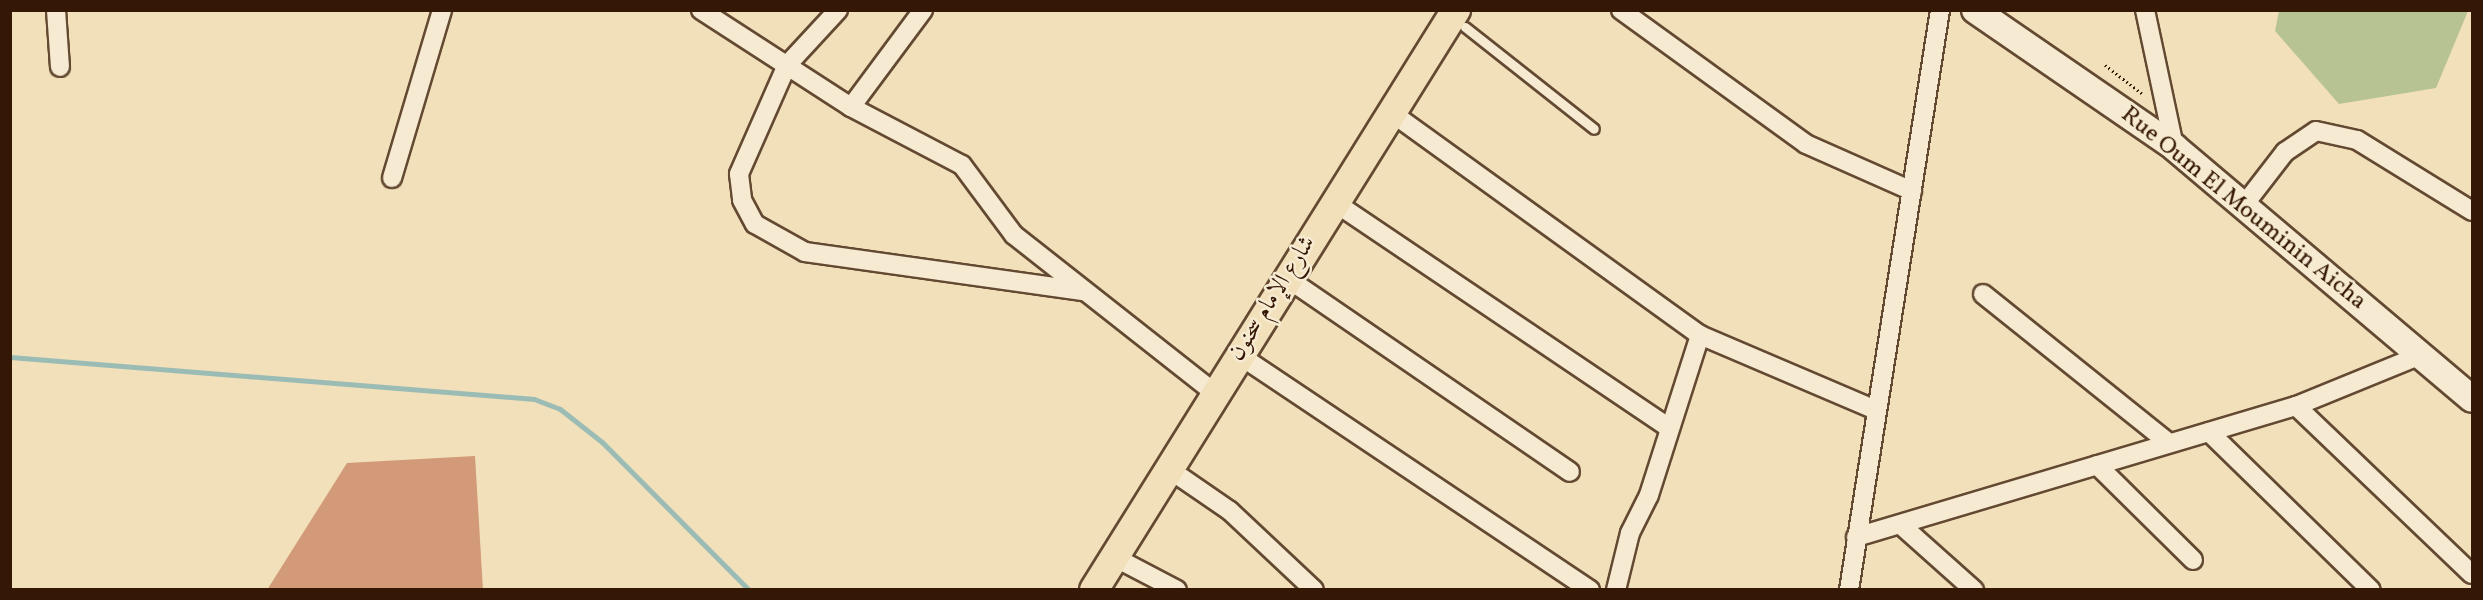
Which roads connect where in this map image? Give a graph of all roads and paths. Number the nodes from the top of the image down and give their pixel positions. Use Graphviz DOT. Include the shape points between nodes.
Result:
graph roads {
  1 [pos="56,10"];
  2 [pos="442,10"];
  3 [pos="701,10"];
  4 [pos="838,10"];
  5 [pos="923,10"];
  6 [pos="1621,10"];
  7 [pos="1940,10"];
  8 [pos="1975,10"];
  9 [pos="2145,10"];
  10 [pos="1466,16"];
  11 [pos="787,65"];
  12 [pos="2105,65"];
  13 [pos="60,67"];
  14 [pos="851,107"];
  15 [pos="2166,112"];
  16 [pos="1403,120"];
  17 [pos="1594,129"];
  18 [pos="2174,147"];
  19 [pos="392,178"];
  20 [pos="1912,190"];
  21 [pos="2244,205"];
  22 [pos="1346,210"];
  23 [pos="2472,211"];
  24 [pos="1300,287"];
  25 [pos="1084,291"];
  26 [pos="1983,294"];
  27 [pos="1700,335"];
  28 [pos="2421,355"];
  29 [pos="1251,363"];
  30 [pos="1215,393"];
  31 [pos="2472,399"];
  32 [pos="2296,406"];
  33 [pos="1876,410"];
  34 [pos="1669,428"];
  35 [pos="2209,432"];
  36 [pos="2169,443"];
  37 [pos="2097,465"];
  38 [pos="1570,472"];
  39 [pos="1182,478"];
  40 [pos="1901,525"];
  41 [pos="1856,537"];
  42 [pos="2193,560"];
  43 [pos="1122,561"];
  44 [pos="2472,574"];
  45 [pos="1094,590"];
  46 [pos="1114,590"];
  47 [pos="1177,590"];
  48 [pos="1314,590"];
  49 [pos="1590,590"];
  50 [pos="1616,590"];
  51 [pos="1849,590"];
  52 [pos="1974,590"];
  53 [pos="2371,590"];
  1 -- 13 [label="street"];
  2 -- 19 [label="street"];
  3 -- 11 [label="street"];
  4 -- 11 [label="street"];
  5 -- 14 [label="street"];
  6 -- 20 [label="street" via="1806,144"];
  7 -- 20 [label="street"];
  8 -- 18 [label="street, Rue Oum El Mouminin Aicha"];
  9 -- 15 [label="street"];
  10 -- 16 [label="main road, شارع الإمام سحنون"];
  10 -- 17 [label="lane"];
  10 -- 30 [label="main road, شارع الإمام سحنون"];
  11 -- 14 [label="street"];
  11 -- 25 [label="street" via="739,174 742,200 755,224 805,252"];
  12 -- 15 [label="path"];
  14 -- 25 [label="street" via="962,165 999,221"];
  15 -- 18 [label="street"];
  16 -- 22 [label="main road, شارع الإمام سحنون"];
  16 -- 27 [label="street"];
  18 -- 21 [label="street, Rue Oum El Mouminin Aicha"];
  20 -- 33 [label="street"];
  21 -- 23 [label="street" via="2285,152 2316,131 2357,140"];
  21 -- 28 [label="street, Rue Oum El Mouminin Aicha"];
  22 -- 24 [label="main road, شارع الإمام سحنون"];
  22 -- 34 [label="street"];
  24 -- 29 [label="main road, شارع الإمام سحنون"];
  24 -- 38 [label="street"];
  25 -- 30 [label="street"];
  26 -- 36 [label="street"];
  27 -- 33 [label="street"];
  27 -- 34 [label="street"];
  28 -- 31 [label="street, Rue Oum El Mouminin Aicha"];
  28 -- 32 [label="street"];
  29 -- 39 [label="main road, شارع الإمام سحنون"];
  29 -- 49 [label="street"];
  30 -- 43 [label="main road, شارع الإمام سحنون"];
  32 -- 35 [label="street"];
  32 -- 44 [label="street"];
  33 -- 41 [label="street"];
  34 -- 50 [label="street" via="1649,495 1630,533"];
  35 -- 36 [label="street"];
  35 -- 53 [label="street"];
  36 -- 37 [label="street"];
  37 -- 40 [label="street"];
  37 -- 42 [label="street"];
  39 -- 43 [label="main road, شارع الإمام سحنون"];
  39 -- 48 [label="street" via="1230,511"];
  40 -- 41 [label="street"];
  40 -- 52 [label="street"];
  41 -- 51 [label="street"];
  43 -- 45 [label="main road, شارع الإمام سحنون"];
  43 -- 46 [label="main road, شارع الإمام سحنون"];
  43 -- 47 [label="street"];
}
